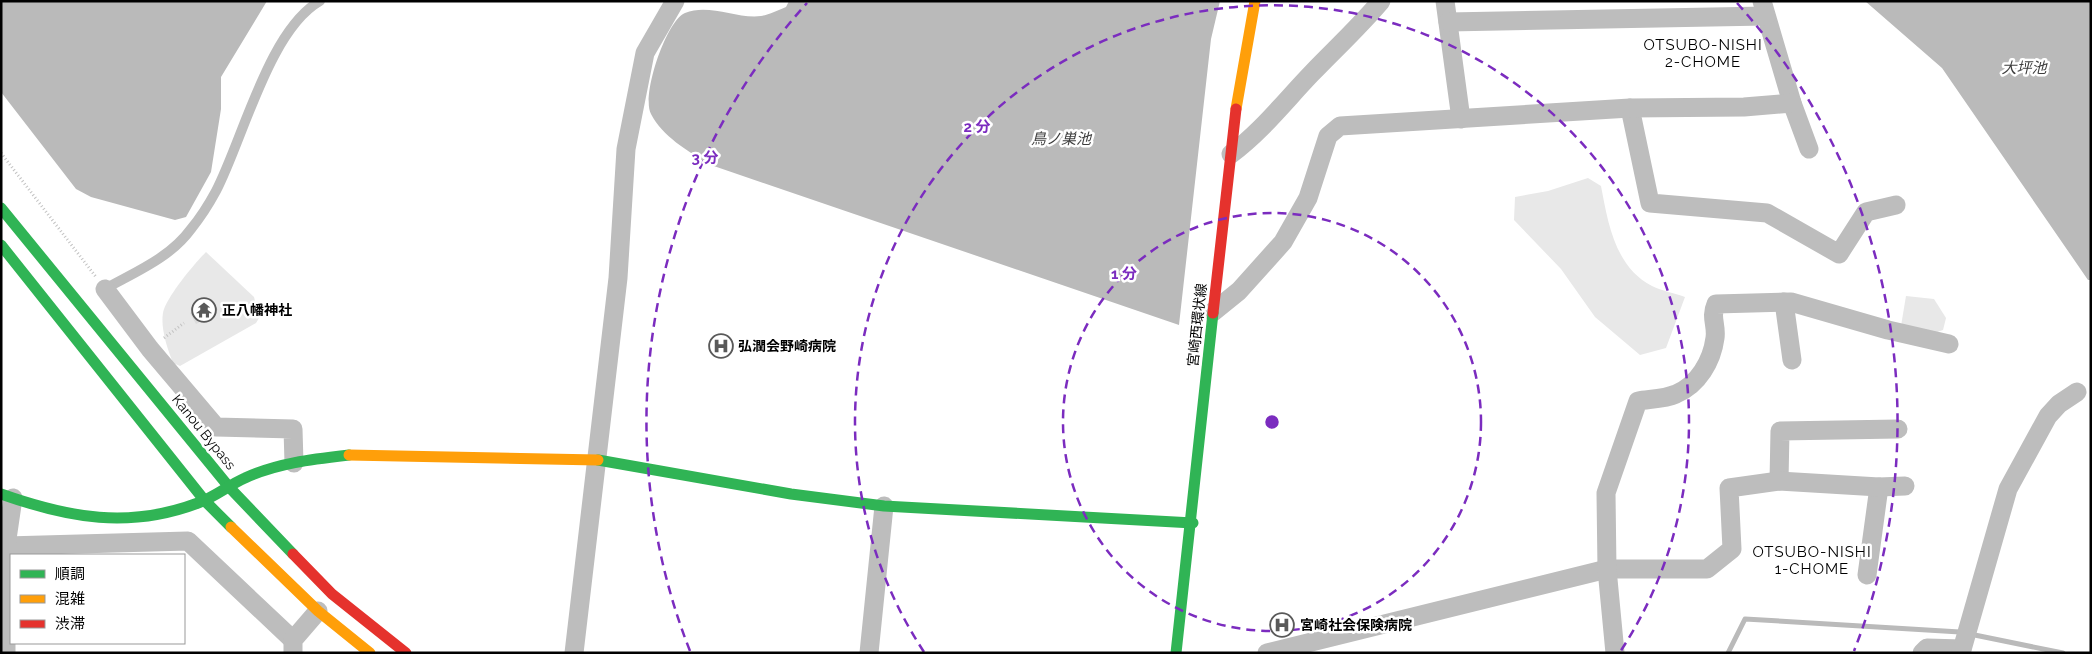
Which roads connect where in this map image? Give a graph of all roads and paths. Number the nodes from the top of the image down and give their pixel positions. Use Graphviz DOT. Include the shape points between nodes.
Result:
graph roads {
  1 [pos="320,1"];
  2 [pos="675,1"];
  3 [pos="1255,1"];
  4 [pos="1380,1"];
  5 [pos="1446,1"];
  6 [pos="1764,8"];
  7 [pos="1448,22"];
  8 [pos="1792,103"];
  9 [pos="1630,108"];
  10 [pos="1461,119"];
  11 [pos="1809,149"];
  12 [pos="1,153"];
  13 [pos="1231,154"];
  14 [pos="1896,205"];
  15 [pos="1,208"];
  16 [pos="1,245"];
  17 [pos="105,289"];
  18 [pos="1784,302"];
  19 [pos="1212,312"];
  20 [pos="184,323"];
  21 [pos="1949,344"];
  22 [pos="150,349"];
  23 [pos="1792,360"];
  24 [pos="2078,392"];
  25 [pos="1898,429"];
  26 [pos="596,460"];
  27 [pos="294,463"];
  28 [pos="1779,481"];
  29 [pos="1906,486"];
  30 [pos="229,487"];
  31 [pos="1879,487"];
  32 [pos="7,496"];
  33 [pos="205,501"];
  34 [pos="884,506"];
  35 [pos="1193,523"];
  36 [pos="6,546"];
  37 [pos="1607,569"];
  38 [pos="1867,575"];
  39 [pos="318,611"];
  40 [pos="1964,643"];
  41 [pos="293,646"];
  42 [pos="6,653"];
  43 [pos="370,653"];
  44 [pos="406,653"];
  45 [pos="574,653"];
  46 [pos="869,653"];
  47 [pos="1176,653"];
  48 [pos="1266,653"];
  49 [pos="1615,653"];
  50 [pos="1922,653"];
  1 -- 17 [label="lane" via="287,33 216,192 190,231 166,255"];
  2 -- 26 [label="street" via="645,53 626,149 618,278"];
  3 -- 13 [label="main road, 宮崎西環状線" via="1246,36"];
  4 -- 13 [label="street" via="1254,138"];
  5 -- 7 [label="street"];
  6 -- 7 [label="street"];
  6 -- 8 [label="street"];
  7 -- 10 [label="street"];
  8 -- 9 [label="street" via="1744,107"];
  8 -- 11 [label="street"];
  9 -- 10 [label="street"];
  9 -- 14 [label="street" via="1650,203 1766,213 1838,254 1866,212"];
  10 -- 19 [label="street" via="1340,126 1328,136 1308,198 1282,242 1239,291"];
  12 -- 17 [label="path"];
  13 -- 19 [label="main road, 宮崎西環状線"];
  15 -- 30 [label="main road, Kanou Bypass"];
  16 -- 33 [label="main road"];
  17 -- 22 [label="street"];
  18 -- 21 [label="street"];
  18 -- 23 [label="street"];
  18 -- 37 [label="street" via="1716,304 1712,314 1715,337 1709,361 1696,380 1676,394 1638,401 1606,493"];
  19 -- 35 [label="main road, 宮崎西環状線"];
  20 -- 22 [label="path"];
  22 -- 27 [label="street" via="216,427 293,429"];
  24 -- 40 [label="street" via="2048,416 2008,489"];
  25 -- 28 [label="street" via="1780,431"];
  26 -- 27 [label="main road" via="366,454"];
  26 -- 34 [label="main road" via="791,494"];
  26 -- 45 [label="street"];
  27 -- 30 [label="main road" via="245,478"];
  28 -- 31 [label="street"];
  28 -- 37 [label="street" via="1729,488 1732,549 1707,569"];
  29 -- 31 [label="street"];
  30 -- 33 [label="main road"];
  30 -- 44 [label="main road, Kanou Bypass" via="332,594"];
  31 -- 38 [label="street"];
  32 -- 33 [label="main road" via="86,517 124,519 181,509"];
  32 -- 36 [label="street"];
  33 -- 39 [label="main road"];
  34 -- 35 [label="main road"];
  34 -- 46 [label="street"];
  35 -- 47 [label="main road, 宮崎西環状線"];
  36 -- 41 [label="street" via="188,541"];
  36 -- 42 [label="street"];
  37 -- 48 [label="street"];
  37 -- 49 [label="street"];
  39 -- 41 [label="street"];
  39 -- 43 [label="main road"];
  40 -- 50 [label="street" via="1927,648"];
}
